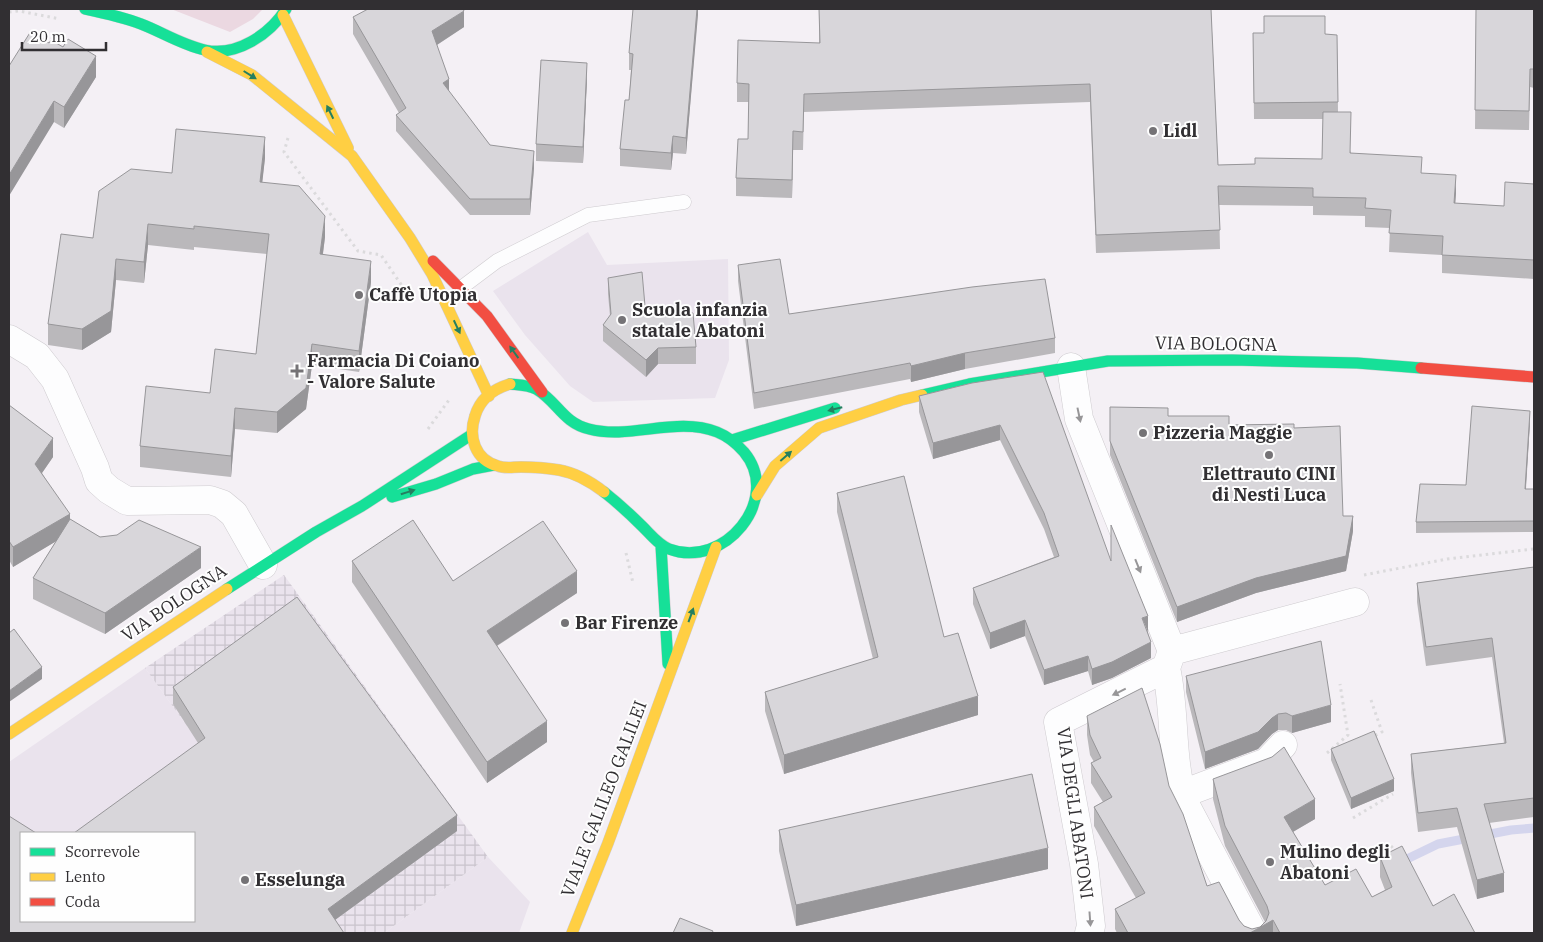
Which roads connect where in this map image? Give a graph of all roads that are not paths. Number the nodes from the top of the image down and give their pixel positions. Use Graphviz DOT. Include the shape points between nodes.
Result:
graph roads {
  1 [pos="85,9"];
  2 [pos="285,12"];
  3 [pos="207,52"];
  4 [pos="352,156"];
  5 [pos="684,202"];
  6 [pos="410,238"];
  7 [pos="461,288"];
  8 [pos="9,339"];
  9 [pos="1071,367"];
  10 [pos="1534,377"];
  11 [pos="542,392"];
  12 [pos="489,396"];
  13 [pos="901,400"];
  14 [pos="471,436"];
  15 [pos="732,440"];
  16 [pos="494,465"];
  17 [pos="757,495"];
  18 [pos="362,506"];
  19 [pos="661,546"];
  20 [pos="716,547"];
  21 [pos="263,565"];
  22 [pos="1355,602"];
  23 [pos="1169,660"];
  24 [pos="668,677"];
  25 [pos="9,734"];
  26 [pos="1283,744"];
  27 [pos="1182,794"];
  28 [pos="572,933"];
  29 [pos="1089,933"];
  30 [pos="1253,933"];
  1 -- 3 [label="main road" via="146,26"];
  2 -- 3 [label="main road" via="259,38 239,47"];
  4 -- 2 [label="main road, one-way"];
  3 -- 4 [label="main road, one-way" via="252,75"];
  4 -- 6 [label="main road"];
  5 -- 7 [label="lane" via="588,215 497,261"];
  6 -- 7 [label="main road"];
  6 -- 12 [label="main road, one-way" via="432,274"];
  11 -- 7 [label="main road, one-way" via="487,316"];
  8 -- 21 [label="street" via="37,356 55,379 99,481 109,490 127,501 210,500 222,504 234,514"];
  9 -- 10 [label="main road, VIA BOLOGNA" via="1108,361 1232,360 1357,363"];
  9 -- 13 [label="main road, VIA BOLOGNA" via="969,384"];
  9 -- 23 [label="street, one-way" via="1080,419"];
  11 -- 12 [label="main road" via="522,384 510,384"];
  11 -- 15 [label="main road" via="564,416 579,426 597,431 617,433 696,428"];
  12 -- 14 [label="main road" via="474,416"];
  13 -- 15 [label="main road, one-way" via="838,407"];
  17 -- 13 [label="main road, one-way" via="775,466 819,428"];
  14 -- 16 [label="main road" via="473,446"];
  14 -- 18 [label="main road"];
  15 -- 17 [label="main road" via="753,467"];
  18 -- 16 [label="main road, one-way" via="436,484 472,469"];
  16 -- 19 [label="main road" via="561,469 586,480 612,497"];
  17 -- 20 [label="main road" via="738,531"];
  18 -- 21 [label="main road, VIA BOLOGNA"];
  19 -- 20 [label="main road" via="690,554"];
  19 -- 24 [label="main road"];
  24 -- 20 [label="main road, VIALE GALILEO GALILEI, one-way"];
  21 -- 25 [label="main road, VIA BOLOGNA"];
  22 -- 23 [label="street, VIA DEGLI ABATONI"];
  23 -- 27 [label="street"];
  23 -- 29 [label="street, VIA DEGLI ABATONI, one-way" via="1058,722 1084,864 1091,926"];
  24 -- 28 [label="main road, VIALE GALILEO GALILEI"];
  26 -- 27 [label="street" via="1267,762"];
  27 -- 30 [label="street"];
}
